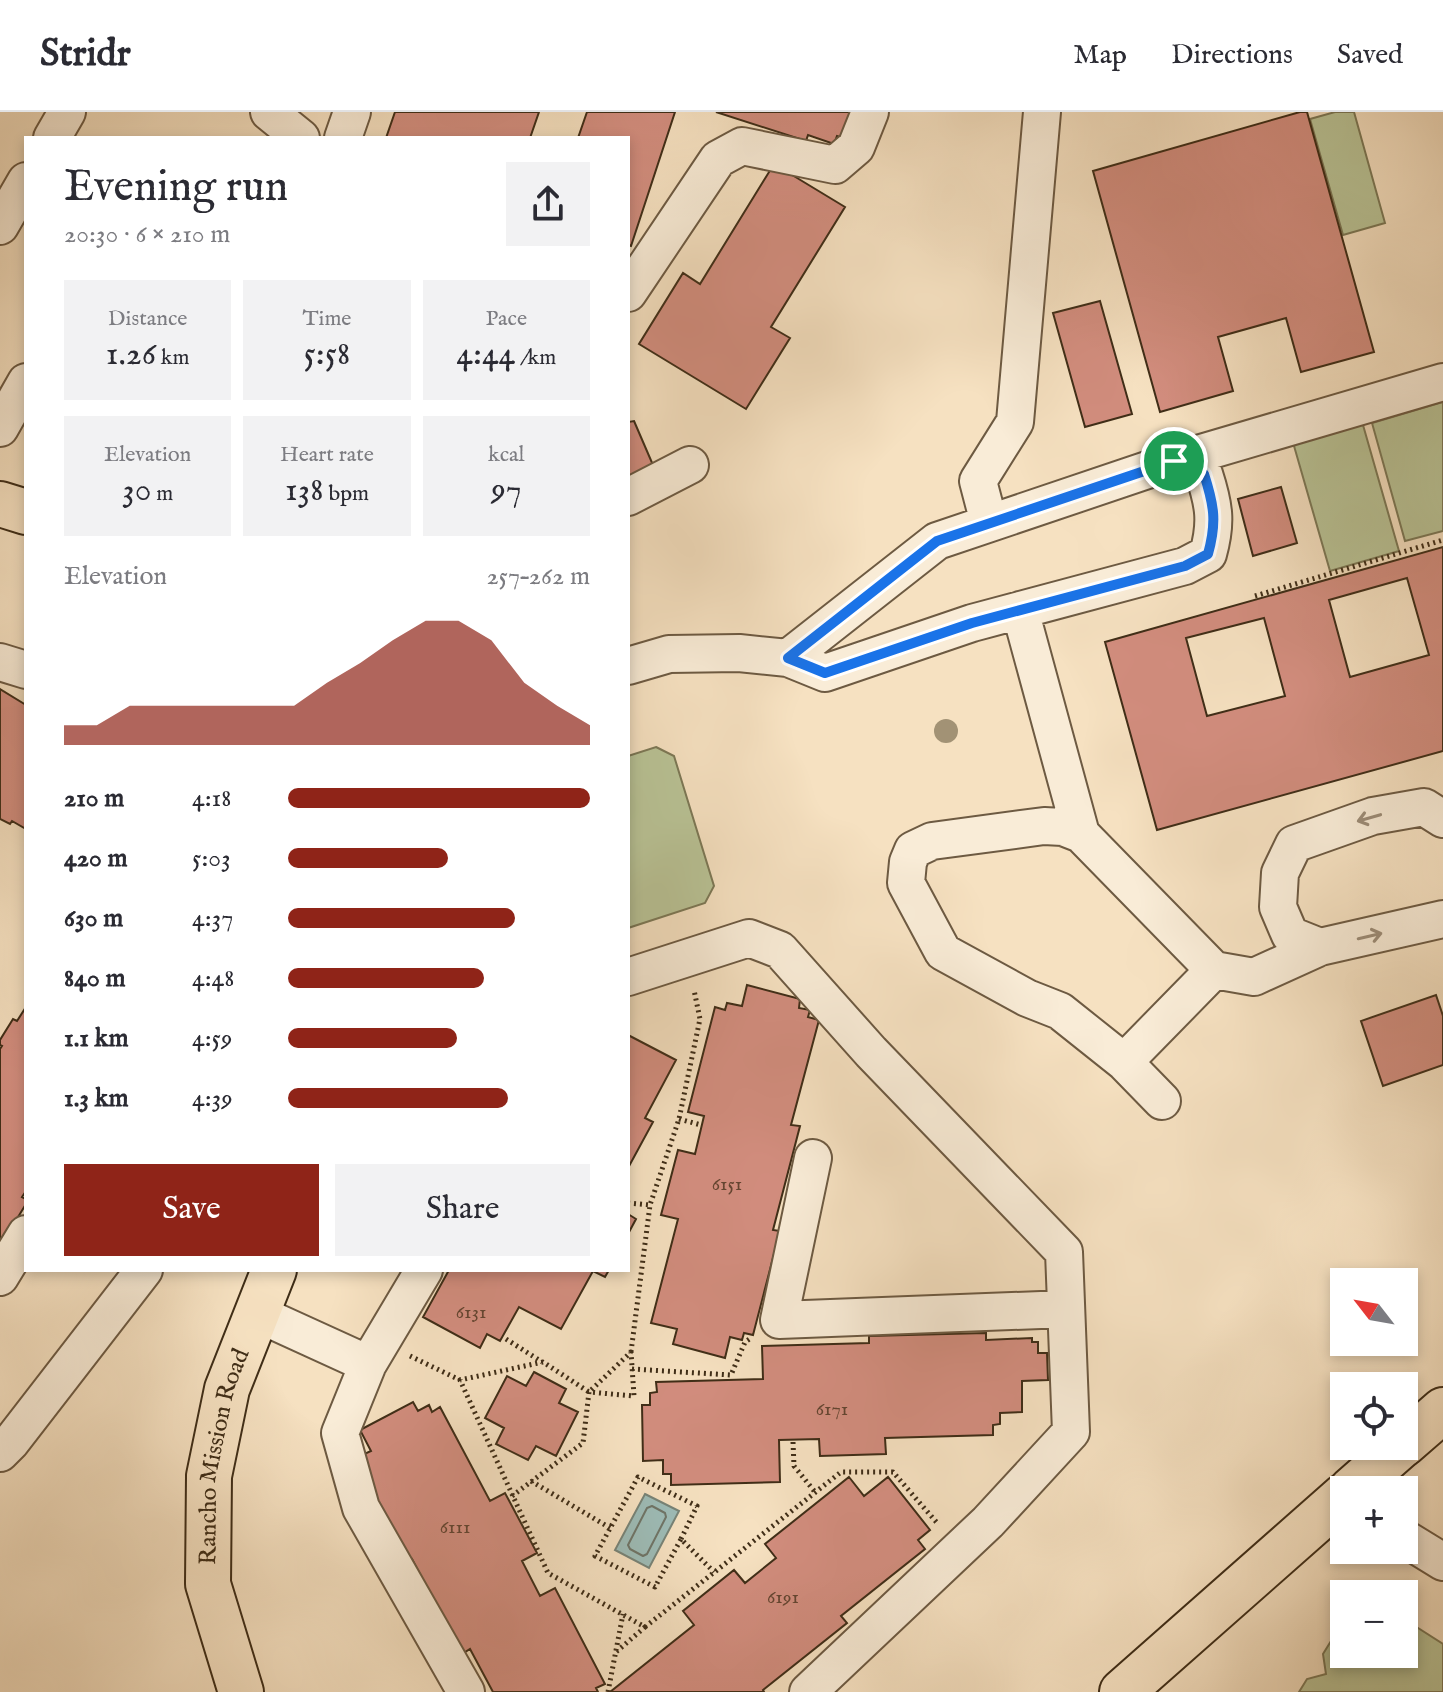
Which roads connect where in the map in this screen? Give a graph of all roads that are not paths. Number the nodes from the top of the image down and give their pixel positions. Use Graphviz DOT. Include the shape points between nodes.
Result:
graph roads {
  1 [pos="67,112"];
  2 [pos="269,112"];
  3 [pos="352,112"];
  4 [pos="870,112"];
  5 [pos="1042,112"];
  6 [pos="53,136"];
  7 [pos="299,136"];
  8 [pos="344,136"];
  9 [pos="24,184"];
  10 [pos="0,226"];
  11 [pos="630,290"];
  12 [pos="1443,382"];
  13 [pos="24,386"];
  14 [pos="0,428"];
  15 [pos="1174,461"];
  16 [pos="690,465"];
  17 [pos="630,496"];
  18 [pos="0,504"];
  19 [pos="24,511"];
  20 [pos="989,523"];
  21 [pos="1020,610"];
  22 [pos="788,658"];
  23 [pos="0,662"];
  24 [pos="630,665"];
  25 [pos="24,669"];
  26 [pos="1443,819"];
  27 [pos="1081,834"];
  28 [pos="1443,919"];
  29 [pos="1320,947"];
  30 [pos="1214,970"];
  31 [pos="630,976"];
  32 [pos="1124,1062"];
  33 [pos="1162,1101"];
  34 [pos="813,1158"];
  35 [pos="24,1237"];
  36 [pos="142,1272"];
  37 [pos="273,1272"];
  38 [pos="423,1272"];
  39 [pos="0,1277"];
  40 [pos="1066,1309"];
  41 [pos="256,1313"];
  42 [pos="375,1353"];
  43 [pos="1443,1410"];
  44 [pos="1418,1432"];
  45 [pos="0,1453"];
  46 [pos="1386,1460"];
  47 [pos="1367,1476"];
  48 [pos="1330,1508"];
  49 [pos="1418,1547"];
  50 [pos="1443,1562"];
  51 [pos="241,1692"];
  52 [pos="466,1692"];
  53 [pos="808,1692"];
  54 [pos="1122,1692"];
  1 -- 6 [label="lane"];
  2 -- 7 [label="lane"];
  3 -- 8 [label="lane"];
  4 -- 11 [label="lane" via="856,147 835,165 742,146 718,159"];
  5 -- 20 [label="lane" via="1015,422 978,481"];
  9 -- 10 [label="lane"];
  12 -- 15 [label="lane"];
  13 -- 14 [label="lane"];
  15 -- 20 [label="lane"];
  15 -- 21 [label="lane" via="1204,474 1214,504 1208,554 1185,566"];
  16 -- 17 [label="lane"];
  18 -- 19 [label="main road"];
  20 -- 22 [label="lane" via="937,541"];
  21 -- 22 [label="lane" via="825,673"];
  21 -- 27 [label="lane"];
  22 -- 24 [label="lane" via="669,654"];
  23 -- 25 [label="lane"];
  26 -- 29 [label="lane, one-way" via="1424,807 1385,813 1294,844 1280,873 1278,907 1290,935"];
  27 -- 30 [label="lane"];
  27 -- 32 [label="lane" via="1044,826 932,841 913,850 906,883 943,952 1060,1011"];
  29 -- 28 [label="lane, one-way"];
  29 -- 30 [label="lane" via="1254,977"];
  30 -- 32 [label="lane"];
  31 -- 40 [label="lane" via="749,938 780,950 1064,1252"];
  32 -- 33 [label="lane"];
  34 -- 40 [label="lane" via="779,1320"];
  35 -- 39 [label="lane"];
  36 -- 45 [label="lane"];
  37 -- 41 [label="main road, Rancho Mission Road"];
  38 -- 42 [label="lane"];
  40 -- 53 [label="lane" via="1071,1432 988,1522"];
  41 -- 42 [label="lane"];
  41 -- 51 [label="main road, Rancho Mission Road" via="227,1389 209,1476 208,1584"];
  42 -- 52 [label="lane" via="340,1433 361,1508"];
  43 -- 44 [label="main road"];
  46 -- 47 [label="main road"];
  48 -- 54 [label="main road"];
  49 -- 50 [label="lane"];
}
